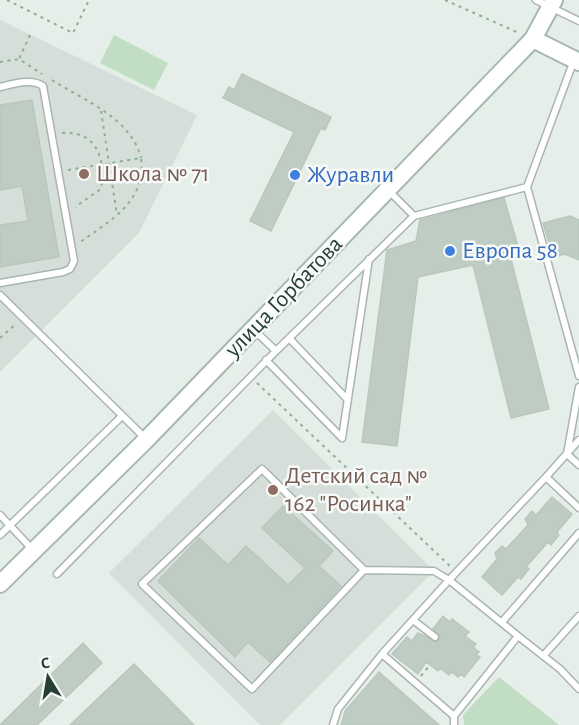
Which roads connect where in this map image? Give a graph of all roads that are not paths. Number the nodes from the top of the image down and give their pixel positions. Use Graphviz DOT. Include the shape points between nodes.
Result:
graph roads {
  1 [pos="547,2"];
  2 [pos="579,21"];
  3 [pos="532,39"];
  4 [pos="576,60"];
  5 [pos="0,87"];
  6 [pos="527,187"];
  7 [pos="388,190"];
  8 [pos="414,216"];
  9 [pos="369,259"];
  10 [pos="0,283"];
  11 [pos="0,296"];
  12 [pos="253,329"];
  13 [pos="289,338"];
  14 [pos="276,351"];
  15 [pos="266,360"];
  16 [pos="579,376"];
  17 [pos="579,387"];
  18 [pos="348,400"];
  19 [pos="122,416"];
  20 [pos="146,440"];
  21 [pos="579,441"];
  22 [pos="567,454"];
  23 [pos="579,465"];
  24 [pos="546,477"];
  25 [pos="579,508"];
  26 [pos="0,515"];
  27 [pos="10,526"];
  28 [pos="579,533"];
  29 [pos="0,535"];
  30 [pos="33,550"];
  31 [pos="364,570"];
  32 [pos="57,574"];
  33 [pos="449,580"];
  34 [pos="0,584"];
  35 [pos="579,616"];
  36 [pos="413,620"];
  37 [pos="502,622"];
  38 [pos="519,636"];
  39 [pos="435,638"];
  40 [pos="382,654"];
  41 [pos="543,656"];
  42 [pos="579,689"];
  43 [pos="454,716"];
  44 [pos="333,725"];
  45 [pos="454,725"];
  1 -- 2 [label="lane"];
  1 -- 3 [label="main road, улица Горбатова"];
  3 -- 4 [label="main road"];
  3 -- 7 [label="main road, улица Горбатова"];
  4 -- 6 [label="lane"];
  5 -- 10 [label="lane" via="28,82 43,86 74,261 70,269"];
  6 -- 8 [label="lane"];
  6 -- 16 [label="lane"];
  7 -- 8 [label="lane"];
  7 -- 12 [label="main road, улица Горбатова"];
  8 -- 9 [label="lane"];
  9 -- 13 [label="lane"];
  9 -- 18 [label="lane"];
  11 -- 19 [label="lane"];
  12 -- 14 [label="lane"];
  12 -- 20 [label="main road, улица Горбатова"];
  13 -- 14 [label="lane"];
  13 -- 18 [label="lane"];
  14 -- 15 [label="lane"];
  15 -- 18 [label="lane" via="342,438"];
  15 -- 32 [label="lane"];
  17 -- 22 [label="lane"];
  19 -- 20 [label="lane"];
  19 -- 27 [label="lane"];
  20 -- 30 [label="main road, улица Горбатова"];
  21 -- 22 [label="lane"];
  22 -- 23 [label="lane"];
  22 -- 24 [label="lane"];
  24 -- 25 [label="lane"];
  24 -- 33 [label="lane"];
  26 -- 27 [label="lane"];
  27 -- 29 [label="lane"];
  27 -- 30 [label="lane"];
  28 -- 37 [label="lane"];
  30 -- 34 [label="main road, улица Горбатова"];
  31 -- 31 [label="lane" via="252,689 142,584 262,469"];
  31 -- 33 [label="lane" via="434,571"];
  33 -- 36 [label="lane"];
  33 -- 37 [label="lane"];
  35 -- 41 [label="lane"];
  36 -- 39 [label="lane"];
  36 -- 40 [label="lane"];
  37 -- 38 [label="lane"];
  38 -- 41 [label="lane"];
  38 -- 43 [label="lane"];
  40 -- 43 [label="lane"];
  40 -- 44 [label="lane" via="338,709"];
  41 -- 42 [label="lane"];
  43 -- 45 [label="lane"];
}
